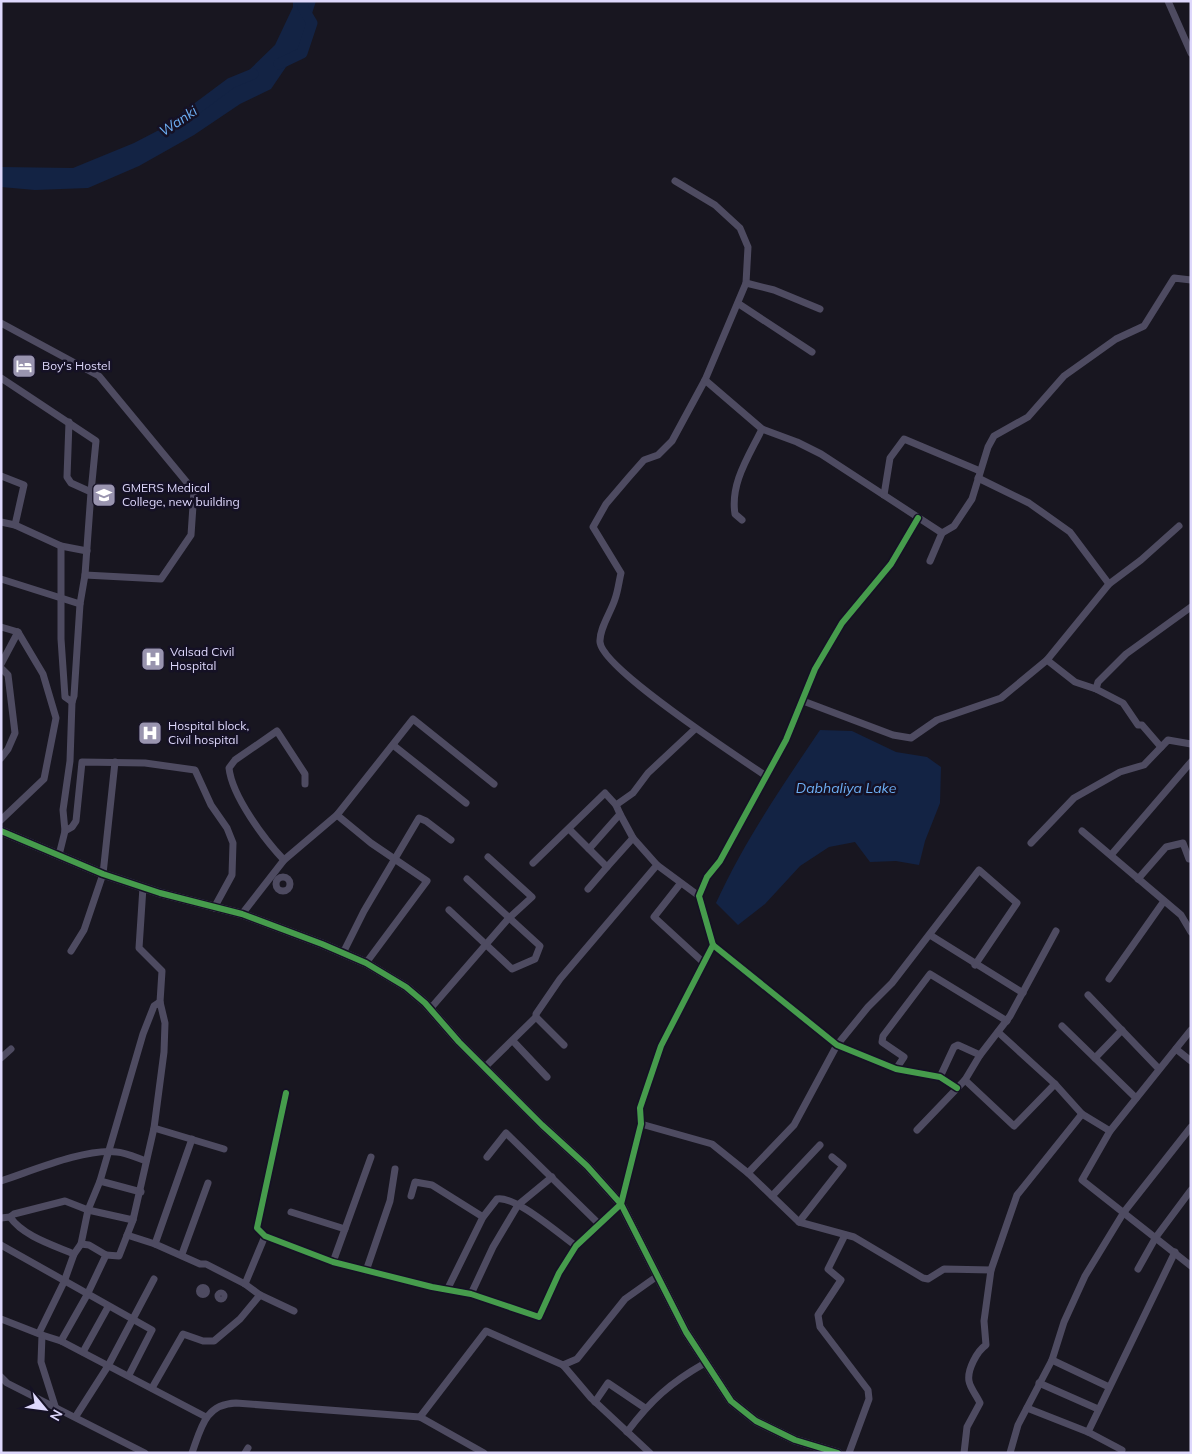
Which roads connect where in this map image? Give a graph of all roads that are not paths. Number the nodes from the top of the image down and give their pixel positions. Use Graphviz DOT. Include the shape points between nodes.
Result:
graph roads {
  1 [pos="1168,1"];
  2 [pos="1191,53"];
  3 [pos="675,180"];
  4 [pos="1191,280"];
  5 [pos="746,283"];
  6 [pos="739,304"];
  7 [pos="820,309"];
  8 [pos="1,323"];
  9 [pos="812,352"];
  10 [pos="1,378"];
  11 [pos="705,380"];
  12 [pos="69,422"];
  13 [pos="762,429"];
  14 [pos="979,474"];
  15 [pos="1,476"];
  16 [pos="91,492"];
  17 [pos="884,495"];
  18 [pos="918,518"];
  19 [pos="742,520"];
  20 [pos="1,522"];
  21 [pos="15,525"];
  22 [pos="1179,526"];
  23 [pos="942,533"];
  24 [pos="61,546"];
  25 [pos="88,551"];
  26 [pos="930,561"];
  27 [pos="86,575"];
  28 [pos="1,580"];
  29 [pos="1109,584"];
  30 [pos="61,599"];
  31 [pos="80,604"];
  32 [pos="1191,607"];
  33 [pos="1,628"];
  34 [pos="18,632"];
  35 [pos="1047,660"];
  36 [pos="1,664"];
  37 [pos="1,668"];
  38 [pos="1096,689"];
  39 [pos="803,701"];
  40 [pos="72,702"];
  41 [pos="695,729"];
  42 [pos="1191,744"];
  43 [pos="393,745"];
  44 [pos="1161,747"];
  45 [pos="1,758"];
  46 [pos="114,762"];
  47 [pos="1191,762"];
  48 [pos="766,776"];
  49 [pos="305,784"];
  50 [pos="494,784"];
  51 [pos="466,803"];
  52 [pos="616,805"];
  53 [pos="337,814"];
  54 [pos="620,814"];
  55 [pos="1,820"];
  56 [pos="569,829"];
  57 [pos="1,831"];
  58 [pos="65,831"];
  59 [pos="1082,832"];
  60 [pos="633,838"];
  61 [pos="451,840"];
  62 [pos="1031,843"];
  63 [pos="589,849"];
  64 [pos="59,855"];
  65 [pos="1110,856"];
  66 [pos="488,857"];
  67 [pos="394,858"];
  68 [pos="1189,859"];
  69 [pos="284,860"];
  70 [pos="533,863"];
  71 [pos="657,865"];
  72 [pos="608,867"];
  73 [pos="103,874"];
  74 [pos="467,879"];
  75 [pos="1138,879"];
  76 [pos="680,884"];
  77 [pos="143,887"];
  78 [pos="588,889"];
  79 [pos="699,896"];
  80 [pos="1164,901"];
  81 [pos="214,908"];
  82 [pos="449,910"];
  83 [pos="242,914"];
  84 [pos="510,918"];
  85 [pos="1056,931"];
  86 [pos="1191,932"];
  87 [pos="930,935"];
  88 [pos="487,945"];
  89 [pos="713,945"];
  90 [pos="71,951"];
  91 [pos="343,954"];
  92 [pos="366,963"];
  93 [pos="704,963"];
  94 [pos="976,965"];
  95 [pos="1109,979"];
  96 [pos="1023,993"];
  97 [pos="1088,995"];
  98 [pos="160,1002"];
  99 [pos="430,1009"];
  100 [pos="536,1017"];
  101 [pos="1007,1020"];
  102 [pos="1062,1026"];
  103 [pos="1122,1030"];
  104 [pos="1191,1030"];
  105 [pos="998,1032"];
  106 [pos="513,1041"];
  107 [pos="837,1045"];
  108 [pos="564,1046"];
  109 [pos="11,1049"];
  110 [pos="1176,1049"];
  111 [pos="980,1055"];
  112 [pos="1,1058"];
  113 [pos="1095,1058"];
  114 [pos="1191,1061"];
  115 [pos="484,1067"];
  116 [pos="896,1069"];
  117 [pos="1159,1069"];
  118 [pos="547,1078"];
  119 [pos="940,1078"];
  120 [pos="965,1080"];
  121 [pos="1055,1084"];
  122 [pos="957,1088"];
  123 [pos="286,1093"];
  124 [pos="1136,1098"];
  125 [pos="1082,1114"];
  126 [pos="641,1124"];
  127 [pos="1191,1127"];
  128 [pos="154,1128"];
  129 [pos="917,1130"];
  130 [pos="1110,1131"];
  131 [pos="192,1139"];
  132 [pos="820,1145"];
  133 [pos="224,1149"];
  134 [pos="108,1151"];
  135 [pos="371,1157"];
  136 [pos="487,1157"];
  137 [pos="832,1157"];
  138 [pos="146,1161"];
  139 [pos="395,1170"];
  140 [pos="748,1173"];
  141 [pos="552,1177"];
  142 [pos="100,1181"];
  143 [pos="1,1182"];
  144 [pos="208,1184"];
  145 [pos="1191,1190"];
  146 [pos="141,1192"];
  147 [pos="411,1196"];
  148 [pos="772,1196"];
  149 [pos="621,1204"];
  150 [pos="518,1205"];
  151 [pos="88,1210"];
  152 [pos="291,1212"];
  153 [pos="1124,1212"];
  154 [pos="10,1217"];
  155 [pos="483,1217"];
  156 [pos="1,1218"];
  157 [pos="133,1220"];
  158 [pos="798,1222"];
  159 [pos="599,1224"];
  160 [pos="345,1229"];
  161 [pos="127,1235"];
  162 [pos="845,1235"];
  163 [pos="265,1236"];
  164 [pos="1156,1237"];
  165 [pos="81,1244"];
  166 [pos="155,1244"];
  167 [pos="1,1245"];
  168 [pos="576,1246"];
  169 [pos="1175,1252"];
  170 [pos="74,1254"];
  171 [pos="182,1254"];
  172 [pos="106,1255"];
  173 [pos="334,1262"];
  174 [pos="1191,1266"];
  175 [pos="1138,1269"];
  176 [pos="991,1270"];
  177 [pos="366,1271"];
  178 [pos="656,1277"];
  179 [pos="154,1279"];
  180 [pos="64,1282"];
  181 [pos="246,1284"];
  182 [pos="448,1288"];
  183 [pos="471,1294"];
  184 [pos="87,1295"];
  185 [pos="260,1296"];
  186 [pos="108,1307"];
  187 [pos="294,1311"];
  188 [pos="1,1319"];
  189 [pos="134,1320"];
  190 [pos="41,1334"];
  191 [pos="62,1341"];
  192 [pos="83,1352"];
  193 [pos="1052,1360"];
  194 [pos="705,1363"];
  195 [pos="563,1365"];
  196 [pos="108,1366"];
  197 [pos="129,1375"];
  198 [pos="1,1377"];
  199 [pos="1039,1383"];
  200 [pos="1109,1387"];
  201 [pos="152,1388"];
  202 [pos="595,1402"];
  203 [pos="55,1406"];
  204 [pos="645,1408"];
  205 [pos="1027,1408"];
  206 [pos="1098,1409"];
  207 [pos="76,1416"];
  208 [pos="206,1417"];
  209 [pos="420,1417"];
  210 [pos="627,1432"];
  211 [pos="1088,1432"];
  212 [pos="1122,1450"];
  213 [pos="145,1453"];
  214 [pos="192,1453"];
  215 [pos="484,1453"];
  216 [pos="650,1453"];
  217 [pos="838,1453"];
  218 [pos="849,1453"];
  219 [pos="964,1453"];
  220 [pos="1010,1453"];
  1 -- 2 [label="street"];
  3 -- 5 [label="street" via="715,206 740,228 748,247"];
  4 -- 14 [label="street" via="1174,278 1144,326 1116,339 1064,376 1028,416 998,432 988,447"];
  5 -- 6 [label="street"];
  5 -- 7 [label="street" via="774,290"];
  6 -- 9 [label="street"];
  6 -- 11 [label="street"];
  8 -- 27 [label="street" via="99,376 194,491 191,535 161,579"];
  10 -- 12 [label="street"];
  11 -- 13 [label="street"];
  11 -- 41 [label="street" via="672,441 658,454 644,460 606,504 593,527 621,573 600,644 610,660"];
  12 -- 16 [label="street" via="67,477 71,483"];
  12 -- 16 [label="street" via="96,441"];
  13 -- 17 [label="street" via="821,454"];
  13 -- 19 [label="street" via="737,481 733,500 735,514"];
  14 -- 17 [label="street" via="904,439 886,467"];
  14 -- 23 [label="street" via="972,499 960,519"];
  14 -- 29 [label="street" via="1070,532"];
  15 -- 21 [label="street" via="24,485"];
  16 -- 25 [label="street"];
  17 -- 18 [label="street"];
  18 -- 23 [label="street"];
  18 -- 39 [label="street" via="891,564 842,623 815,669"];
  20 -- 21 [label="street"];
  21 -- 24 [label="street"];
  22 -- 29 [label="street"];
  23 -- 26 [label="street"];
  24 -- 25 [label="street"];
  24 -- 30 [label="street"];
  25 -- 27 [label="street"];
  27 -- 31 [label="street"];
  28 -- 30 [label="street"];
  29 -- 35 [label="street"];
  30 -- 31 [label="street"];
  30 -- 40 [label="street" via="65,697"];
  31 -- 40 [label="street"];
  32 -- 38 [label="street" via="1126,654 1098,682"];
  33 -- 34 [label="street"];
  34 -- 36 [label="street"];
  34 -- 55 [label="street" via="43,674 56,718 44,778"];
  35 -- 38 [label="street" via="1075,682"];
  35 -- 39 [label="street" via="1001,698 937,720 911,738 892,735"];
  37 -- 45 [label="street" via="8,675 15,733"];
  38 -- 44 [label="street" via="1123,703 1138,725 1142,725"];
  39 -- 48 [label="street"];
  40 -- 58 [label="street" via="70,761 63,810"];
  41 -- 48 [label="street"];
  41 -- 52 [label="street" via="648,773 633,793"];
  42 -- 44 [label="street" via="1168,740"];
  43 -- 50 [label="street" via="413,719"];
  43 -- 51 [label="street"];
  43 -- 53 [label="street"];
  44 -- 62 [label="street" via="1144,765 1120,772 1074,798"];
  46 -- 58 [label="street" via="82,762 76,821"];
  46 -- 73 [label="street"];
  46 -- 81 [label="street" via="195,770 210,805 227,828 233,843 232,875"];
  47 -- 65 [label="street"];
  48 -- 79 [label="street"];
  49 -- 69 [label="street" via="305,774 277,730 229,768 231,781 262,837"];
  52 -- 54 [label="street"];
  52 -- 56 [label="street" via="605,793"];
  53 -- 67 [label="street"];
  53 -- 69 [label="street"];
  54 -- 60 [label="street"];
  54 -- 63 [label="street"];
  56 -- 63 [label="street"];
  56 -- 70 [label="street"];
  57 -- 64 [label="street"];
  58 -- 64 [label="street"];
  59 -- 65 [label="street"];
  60 -- 71 [label="street"];
  60 -- 72 [label="street"];
  61 -- 67 [label="street" via="419,818"];
  63 -- 72 [label="street"];
  64 -- 73 [label="street"];
  65 -- 75 [label="street"];
  66 -- 84 [label="street" via="532,897"];
  67 -- 91 [label="street"];
  67 -- 92 [label="street" via="427,880"];
  68 -- 75 [label="street" via="1183,843 1166,847"];
  69 -- 83 [label="street"];
  71 -- 76 [label="street"];
  71 -- 100 [label="street" via="560,978"];
  72 -- 78 [label="street"];
  73 -- 77 [label="street"];
  73 -- 90 [label="street" via="84,930"];
  74 -- 84 [label="street"];
  75 -- 80 [label="street"];
  76 -- 79 [label="street"];
  76 -- 93 [label="street" via="654,917"];
  77 -- 81 [label="street"];
  77 -- 98 [label="street" via="139,948 162,971"];
  79 -- 89 [label="street"];
  80 -- 86 [label="street" via="1181,916"];
  80 -- 95 [label="street"];
  81 -- 83 [label="street"];
  82 -- 88 [label="street"];
  83 -- 91 [label="street"];
  84 -- 88 [label="street"];
  84 -- 88 [label="street" via="540,946 535,959 512,969"];
  85 -- 96 [label="street"];
  87 -- 94 [label="street"];
  87 -- 94 [label="street" via="979,870 1016,903"];
  87 -- 107 [label="street"];
  88 -- 99 [label="street"];
  89 -- 93 [label="street"];
  89 -- 107 [label="street"];
  91 -- 92 [label="street"];
  92 -- 99 [label="street" via="406,987"];
  93 -- 126 [label="street" via="661,1046 640,1108"];
  94 -- 96 [label="street"];
  96 -- 101 [label="street"];
  97 -- 103 [label="street"];
  98 -- 128 [label="street" via="165,1023 164,1052"];
  98 -- 134 [label="street" via="154,1006 144,1034"];
  99 -- 115 [label="street"];
  100 -- 106 [label="street"];
  100 -- 108 [label="street"];
  101 -- 105 [label="street"];
  101 -- 116 [label="street" via="930,974 884,1036 882,1042 904,1057"];
  102 -- 113 [label="street"];
  103 -- 113 [label="street"];
  103 -- 117 [label="street"];
  104 -- 110 [label="street"];
  105 -- 111 [label="street"];
  105 -- 121 [label="street"];
  106 -- 115 [label="street"];
  106 -- 118 [label="street"];
  107 -- 116 [label="street"];
  107 -- 140 [label="street" via="794,1126"];
  109 -- 112 [label="street"];
  110 -- 114 [label="street"];
  110 -- 117 [label="street"];
  111 -- 119 [label="street" via="958,1045 954,1047"];
  111 -- 120 [label="street"];
  113 -- 124 [label="street"];
  115 -- 149 [label="street" via="587,1166"];
  116 -- 119 [label="street"];
  117 -- 124 [label="street"];
  119 -- 122 [label="street"];
  120 -- 121 [label="street" via="1014,1126"];
  120 -- 122 [label="street"];
  121 -- 125 [label="street"];
  122 -- 129 [label="street"];
  123 -- 163 [label="street" via="257,1228"];
  124 -- 130 [label="street"];
  125 -- 130 [label="street"];
  125 -- 176 [label="street" via="1018,1195"];
  126 -- 140 [label="street" via="712,1144"];
  126 -- 149 [label="street"];
  127 -- 153 [label="street"];
  128 -- 131 [label="street"];
  128 -- 138 [label="street"];
  130 -- 153 [label="street" via="1082,1180"];
  131 -- 133 [label="street"];
  131 -- 166 [label="street"];
  132 -- 148 [label="street"];
  134 -- 138 [label="street"];
  134 -- 142 [label="street"];
  134 -- 143 [label="street" via="47,1165"];
  135 -- 160 [label="street"];
  136 -- 141 [label="street" via="506,1133"];
  137 -- 158 [label="street" via="843,1166"];
  138 -- 146 [label="street"];
  139 -- 177 [label="street" via="390,1201"];
  140 -- 148 [label="street"];
  141 -- 150 [label="street"];
  141 -- 159 [label="street"];
  142 -- 146 [label="street"];
  142 -- 151 [label="street"];
  144 -- 171 [label="street"];
  145 -- 164 [label="street"];
  146 -- 157 [label="street"];
  147 -- 155 [label="street" via="415,1182 432,1185"];
  148 -- 158 [label="street"];
  149 -- 159 [label="street"];
  149 -- 178 [label="street"];
  150 -- 155 [label="street" via="505,1198 497,1199"];
  150 -- 168 [label="street"];
  150 -- 183 [label="street"];
  151 -- 154 [label="street" via="59,1201"];
  151 -- 157 [label="street"];
  151 -- 165 [label="street"];
  152 -- 160 [label="street"];
  153 -- 164 [label="street"];
  153 -- 193 [label="street" via="1085,1276 1064,1322"];
  154 -- 156 [label="street"];
  154 -- 170 [label="street" via="35,1236"];
  155 -- 182 [label="street"];
  157 -- 161 [label="street"];
  158 -- 162 [label="street"];
  159 -- 168 [label="street"];
  160 -- 173 [label="street"];
  161 -- 166 [label="street"];
  161 -- 172 [label="street" via="118,1256"];
  162 -- 176 [label="street" via="854,1237 923,1278 928,1279 944,1269"];
  162 -- 218 [label="street" via="828,1269 841,1280 818,1315 820,1327 868,1390 869,1399"];
  163 -- 173 [label="street"];
  163 -- 181 [label="street"];
  164 -- 169 [label="street"];
  164 -- 175 [label="street"];
  165 -- 170 [label="street"];
  165 -- 172 [label="street"];
  166 -- 171 [label="street"];
  167 -- 180 [label="street"];
  168 -- 183 [label="street" via="559,1273 539,1317"];
  169 -- 174 [label="street"];
  169 -- 200 [label="street"];
  170 -- 180 [label="street"];
  171 -- 181 [label="street"];
  172 -- 184 [label="street"];
  173 -- 177 [label="street"];
  176 -- 219 [label="street" via="984,1321 986,1345 980,1349 971,1368 969,1381 980,1403 967,1427"];
  177 -- 182 [label="street"];
  178 -- 194 [label="street"];
  178 -- 195 [label="street" via="625,1298 577,1359"];
  179 -- 189 [label="street"];
  180 -- 184 [label="street"];
  180 -- 190 [label="street"];
  181 -- 185 [label="street"];
  182 -- 183 [label="street"];
  184 -- 186 [label="street"];
  184 -- 191 [label="street"];
  185 -- 187 [label="street"];
  185 -- 201 [label="street" via="214,1341 183,1334"];
  186 -- 189 [label="street"];
  186 -- 192 [label="street"];
  188 -- 190 [label="street"];
  189 -- 196 [label="street"];
  189 -- 197 [label="street" via="152,1330"];
  190 -- 191 [label="street"];
  190 -- 203 [label="street" via="40,1362"];
  191 -- 192 [label="street"];
  192 -- 196 [label="street"];
  193 -- 199 [label="street"];
  193 -- 200 [label="street"];
  194 -- 204 [label="street" via="675,1380"];
  194 -- 217 [label="street" via="731,1401 756,1421 796,1440"];
  195 -- 202 [label="street"];
  195 -- 209 [label="street" via="486,1331"];
  196 -- 197 [label="street"];
  196 -- 207 [label="street"];
  197 -- 201 [label="street"];
  198 -- 203 [label="street"];
  199 -- 205 [label="street"];
  199 -- 206 [label="street"];
  200 -- 206 [label="street"];
  201 -- 208 [label="street"];
  202 -- 204 [label="street" via="608,1383"];
  202 -- 210 [label="street"];
  203 -- 207 [label="street"];
  204 -- 210 [label="street"];
  205 -- 211 [label="street"];
  205 -- 220 [label="street"];
  206 -- 211 [label="street"];
  207 -- 213 [label="street"];
  208 -- 209 [label="street" via="221,1403"];
  208 -- 214 [label="street"];
  209 -- 215 [label="street"];
  210 -- 216 [label="street"];
  211 -- 212 [label="street"];
}
